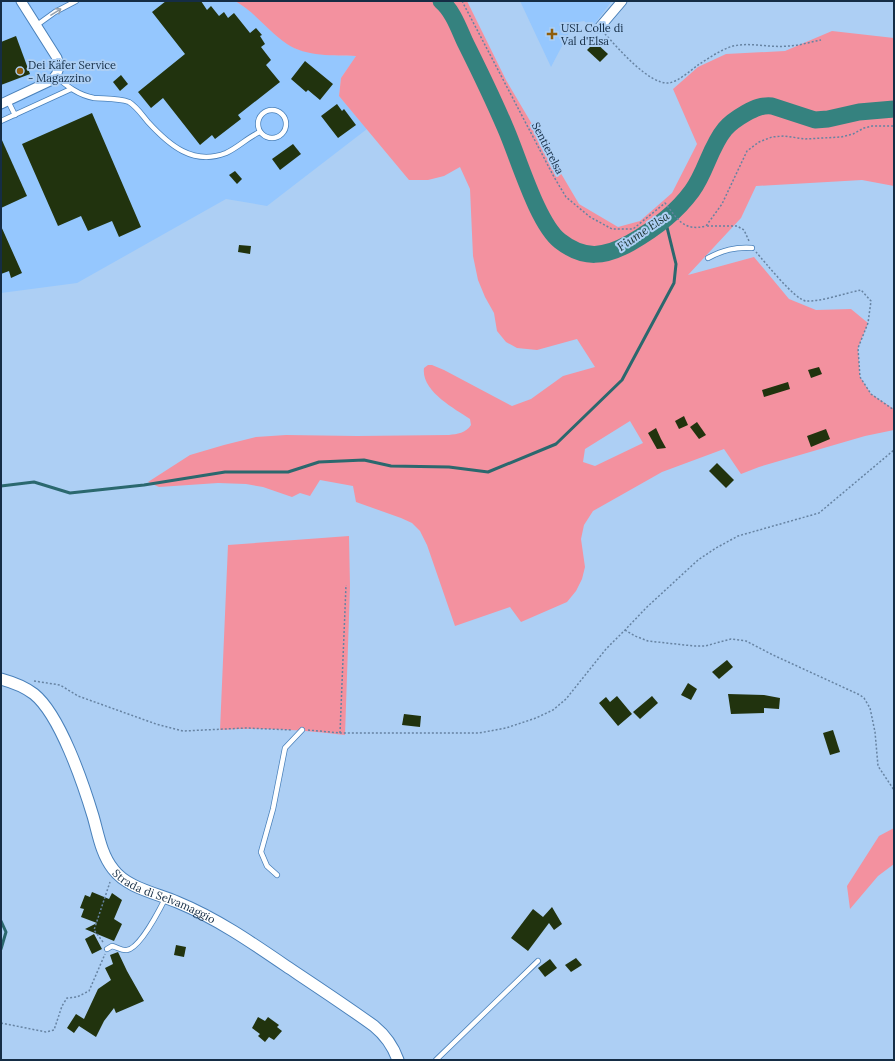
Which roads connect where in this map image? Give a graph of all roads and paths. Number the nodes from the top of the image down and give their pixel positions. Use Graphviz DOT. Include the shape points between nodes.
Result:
graph roads {
  1 [pos="21,1"];
  2 [pos="76,1"];
  3 [pos="462,1"];
  4 [pos="622,1"];
  5 [pos="37,25"];
  6 [pos="599,28"];
  7 [pos="821,40"];
  8 [pos="55,76"];
  9 [pos="71,89"];
  10 [pos="5,103"];
  11 [pos="15,115"];
  12 [pos="1,121"];
  13 [pos="894,126"];
  14 [pos="260,132"];
  15 [pos="706,226"];
  16 [pos="752,248"];
  17 [pos="708,258"];
  18 [pos="894,410"];
  19 [pos="894,450"];
  20 [pos="346,585"];
  21 [pos="625,630"];
  22 [pos="1,679"];
  23 [pos="18,685"];
  24 [pos="302,730"];
  25 [pos="340,733"];
  26 [pos="894,790"];
  27 [pos="113,870"];
  28 [pos="277,875"];
  29 [pos="166,897"];
  30 [pos="107,949"];
  31 [pos="538,961"];
  32 [pos="1,1023"];
  33 [pos="398,1060"];
  34 [pos="436,1060"];
  1 -- 5 [label="street"];
  5 -- 2 [label="lane, one-way"];
  3 -- 15 [label="path, Sentierelsa" via="566,197 590,217 612,229 633,229 665,202 682,224 699,228"];
  4 -- 6 [label="street"];
  5 -- 8 [label="street" via="58,61 59,68"];
  6 -- 7 [label="path" via="642,71 666,83 675,81 717,52 732,46 788,46"];
  8 -- 9 [label="lane"];
  8 -- 10 [label="street" via="46,84"];
  9 -- 11 [label="lane"];
  9 -- 14 [label="lane" via="88,96 129,102 166,140 191,155 210,156 226,153"];
  10 -- 11 [label="lane"];
  11 -- 12 [label="lane"];
  13 -- 15 [label="path" via="872,126 841,137 805,139 784,136 759,142 747,151 722,204"];
  14 -- 14 [label="lane" via="272,138 280,135 285,123 282,115 269,111 262,115 258,123"];
  15 -- 16 [label="path" via="737,226 744,230"];
  16 -- 17 [label="lane" via="724,250"];
  16 -- 18 [label="path" via="794,295 805,301 861,290 871,301 868,323 858,348 860,377 871,394"];
  19 -- 21 [label="path" via="819,513 738,536 709,552 686,570"];
  20 -- 25 [label="path"];
  21 -- 25 [label="path" via="606,649 566,699 553,710 536,718 506,728 472,734"];
  21 -- 26 [label="path" via="648,641 688,646 705,646 731,639 746,641 860,695 870,708 878,766"];
  22 -- 23 [label="street, Strada di Selvamaggio"];
  23 -- 24 [label="path" via="38,681 60,685 78,696 183,731 246,728"];
  23 -- 27 [label="street, Strada di Selvamaggio" via="33,693 43,703 63,738 83,784 104,852"];
  24 -- 25 [label="path"];
  24 -- 28 [label="lane" via="285,748 262,852 267,866"];
  27 -- 29 [label="street, Strada di Selvamaggio" via="128,882"];
  27 -- 30 [label="path" via="94,930"];
  29 -- 30 [label="lane" via="149,927 133,948 124,950 112,946"];
  29 -- 33 [label="street, Strada di Selvamaggio" via="226,926 362,1018 386,1038"];
  30 -- 32 [label="path" via="89,991 78,998 67,998 54,1030 46,1032"];
  31 -- 34 [label="lane"];
}
